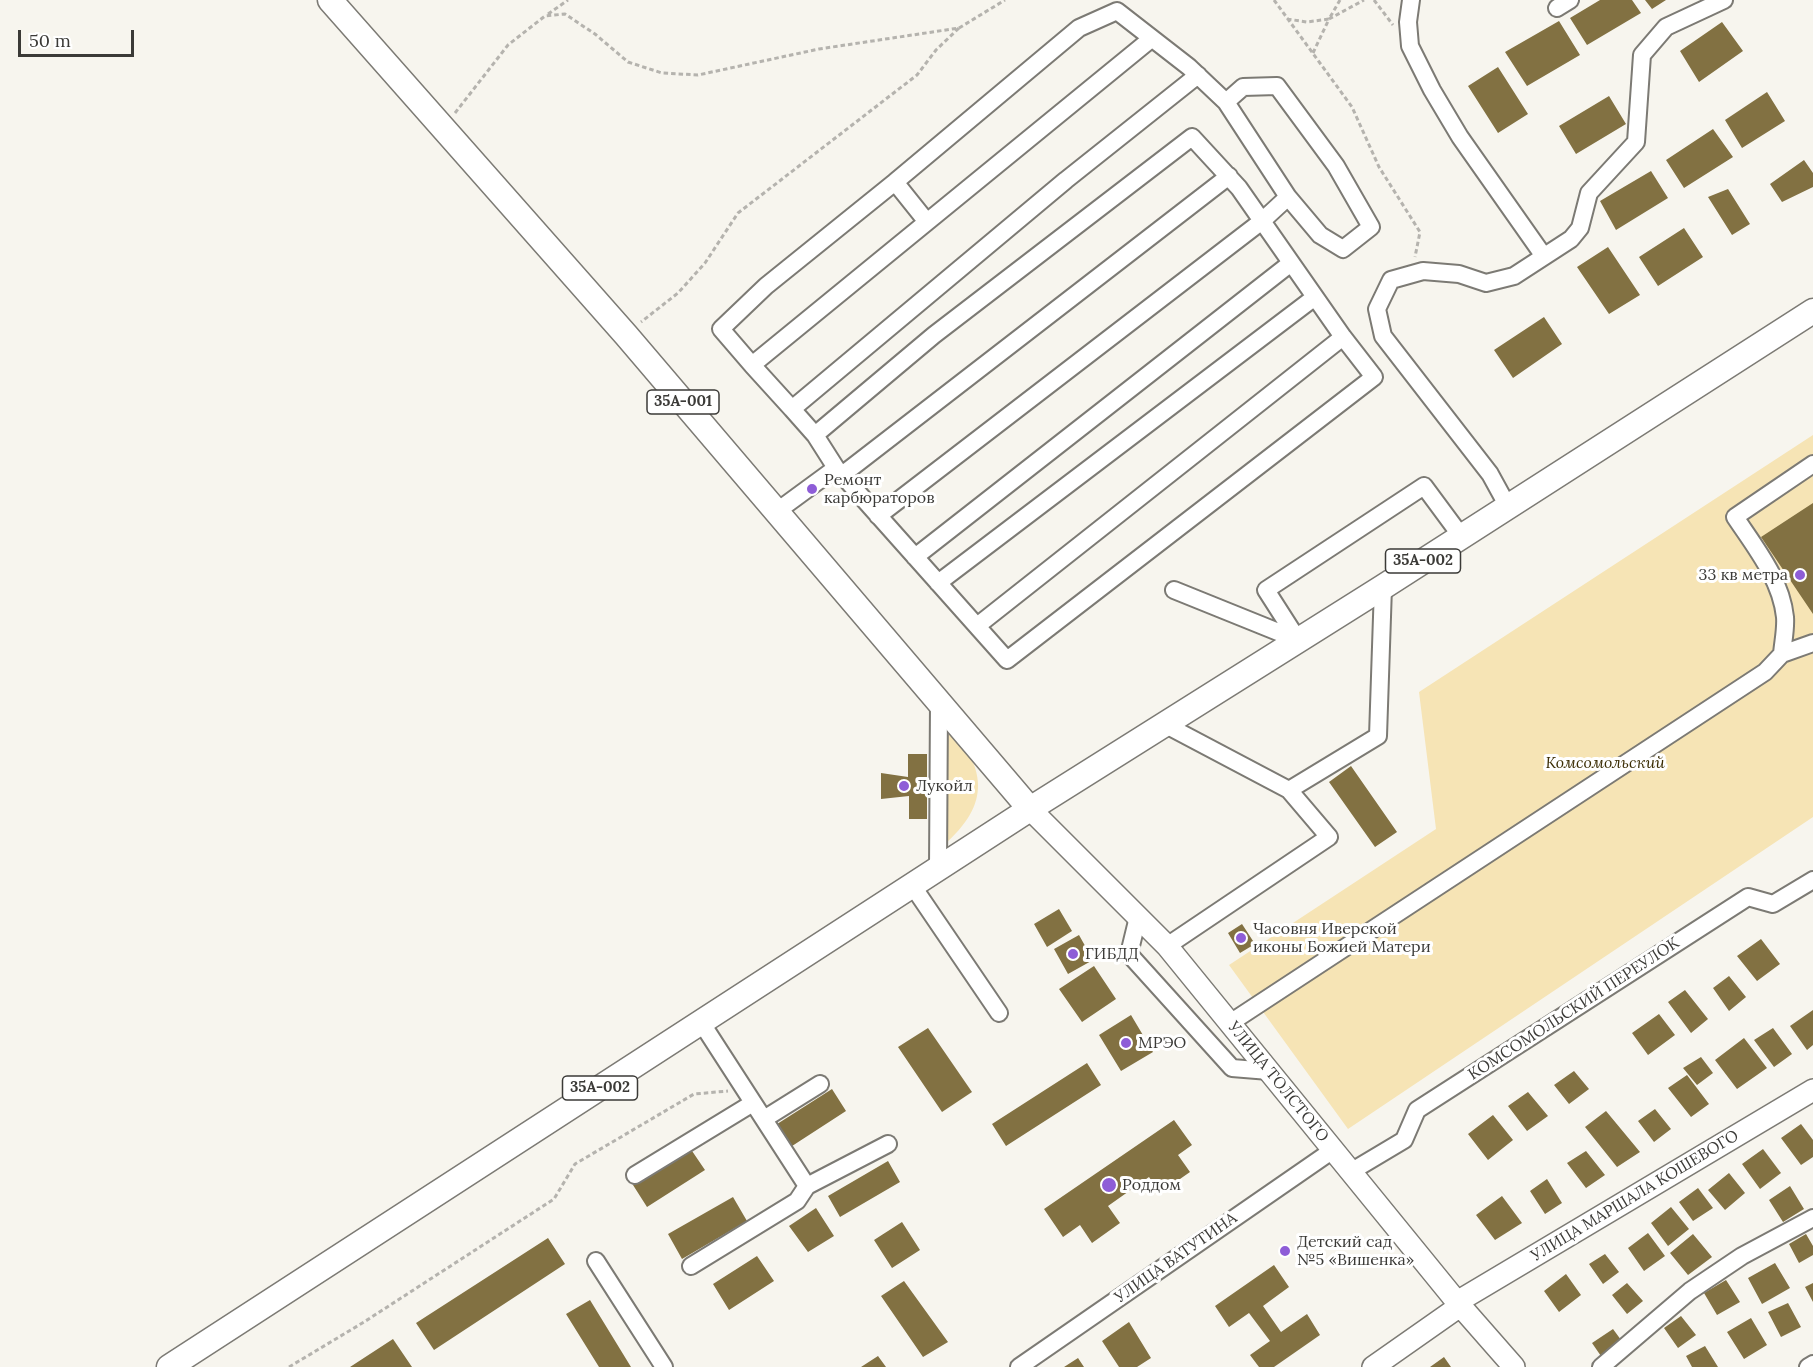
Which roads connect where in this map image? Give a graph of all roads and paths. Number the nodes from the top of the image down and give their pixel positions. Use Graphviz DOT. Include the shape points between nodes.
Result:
graph roads {
  1 [pos="330,0"];
  2 [pos="568,0"];
  3 [pos="1005,0"];
  4 [pos="1274,0"];
  5 [pos="1340,0"];
  6 [pos="1364,0"];
  7 [pos="1411,0"];
  8 [pos="1724,0"];
  9 [pos="545,16"];
  10 [pos="1287,19"];
  11 [pos="1329,19"];
  12 [pos="959,28"];
  13 [pos="1151,39"];
  14 [pos="1313,53"];
  15 [pos="1198,75"];
  16 [pos="1226,102"];
  17 [pos="442,128"];
  18 [pos="1229,176"];
  19 [pos="895,182"];
  20 [pos="1288,197"];
  21 [pos="1262,221"];
  22 [pos="927,222"];
  23 [pos="1543,255"];
  24 [pos="1291,263"];
  25 [pos="1412,274"];
  26 [pos="1315,297"];
  27 [pos="1813,311"];
  28 [pos="626,335"];
  29 [pos="1342,337"];
  30 [pos="752,365"];
  31 [pos="792,409"];
  32 [pos="815,435"];
  33 [pos="1813,464"];
  34 [pos="839,471"];
  35 [pos="1508,505"];
  36 [pos="776,512"];
  37 [pos="878,516"];
  38 [pos="1461,536"];
  39 [pos="915,557"];
  40 [pos="938,583"];
  41 [pos="1383,587"];
  42 [pos="1174,590"];
  43 [pos="977,626"];
  44 [pos="1298,640"];
  45 [pos="1813,642"];
  46 [pos="1782,654"];
  47 [pos="939,702"];
  48 [pos="1164,724"];
  49 [pos="1289,790"];
  50 [pos="1030,808"];
  51 [pos="938,868"];
  52 [pos="1813,880"];
  53 [pos="912,885"];
  54 [pos="1138,917"];
  55 [pos="1167,946"];
  56 [pos="999,1013"];
  57 [pos="701,1022"];
  58 [pos="1230,1023"];
  59 [pos="1269,1071"];
  60 [pos="820,1084"];
  61 [pos="1813,1090"];
  62 [pos="749,1096"];
  63 [pos="764,1119"];
  64 [pos="888,1144"];
  65 [pos="1333,1150"];
  66 [pos="1352,1171"];
  67 [pos="635,1175"];
  68 [pos="807,1186"];
  69 [pos="1813,1218"];
  70 [pos="596,1261"];
  71 [pos="691,1266"];
  72 [pos="1459,1304"];
  73 [pos="1813,1364"];
  74 [pos="169,1367"];
  75 [pos="289,1367"];
  76 [pos="664,1367"];
  77 [pos="1019,1367"];
  78 [pos="1373,1367"];
  79 [pos="1514,1367"];
  80 [pos="1601,1367"];
  81 [pos="1808,1367"];
  1 -- 17 [label="highway, 35А-001"];
  2 -- 9 [label="path"];
  3 -- 12 [label="path"];
  4 -- 10 [label="path"];
  5 -- 11 [label="path"];
  6 -- 11 [label="path"];
  7 -- 23 [label="street" via="1410,46 1432,90 1460,137"];
  8 -- 23 [label="street" via="1666,27 1642,55 1636,142 1589,193 1580,228 1571,239"];
  9 -- 12 [label="path" via="565,14 628,62 662,73 698,75 819,49"];
  9 -- 17 [label="path" via="508,45"];
  10 -- 11 [label="path"];
  10 -- 14 [label="path"];
  11 -- 14 [label="path"];
  12 -- 28 [label="path" via="917,75 738,213 705,263 678,293"];
  13 -- 15 [label="street"];
  13 -- 19 [label="street" via="1117,11 1079,28"];
  13 -- 22 [label="street"];
  14 -- 25 [label="path" via="1352,107 1379,167 1420,232"];
  15 -- 16 [label="street"];
  15 -- 31 [label="street"];
  16 -- 20 [label="street"];
  16 -- 20 [label="street" via="1243,87 1278,86 1336,166 1371,227 1343,249 1320,235"];
  17 -- 28 [label="highway, 35А-001"];
  18 -- 21 [label="street"];
  18 -- 32 [label="street" via="1192,137 934,335"];
  18 -- 34 [label="street"];
  19 -- 22 [label="street"];
  19 -- 30 [label="street" via="766,286 721,330"];
  20 -- 21 [label="street"];
  21 -- 24 [label="street"];
  21 -- 37 [label="street"];
  22 -- 30 [label="street"];
  23 -- 25 [label="street" via="1514,276 1486,284 1459,274"];
  24 -- 26 [label="street"];
  24 -- 39 [label="street"];
  25 -- 35 [label="street" via="1391,280 1377,309 1383,336 1490,474"];
  26 -- 29 [label="street"];
  26 -- 40 [label="street"];
  27 -- 35 [label="highway, 35А-002"];
  28 -- 36 [label="highway, 35А-001"];
  29 -- 43 [label="street"];
  29 -- 43 [label="street" via="1374,377 1006,660"];
  30 -- 31 [label="street"];
  31 -- 32 [label="street"];
  32 -- 34 [label="street"];
  33 -- 46 [label="street" via="1735,517 1771,571 1781,599 1785,618"];
  34 -- 36 [label="street"];
  34 -- 37 [label="street"];
  35 -- 38 [label="highway, 35А-002"];
  36 -- 47 [label="highway, 35А-001"];
  37 -- 39 [label="street"];
  38 -- 41 [label="highway, 35А-002"];
  38 -- 44 [label="street" via="1424,486 1266,590"];
  39 -- 40 [label="street"];
  40 -- 43 [label="street"];
  41 -- 44 [label="highway, 35А-002"];
  41 -- 49 [label="street" via="1378,736"];
  42 -- 44 [label="street"];
  44 -- 48 [label="highway, 35А-002"];
  45 -- 46 [label="street"];
  46 -- 58 [label="street" via="1765,672"];
  47 -- 50 [label="highway, 35А-001"];
  47 -- 51 [label="street"];
  48 -- 49 [label="street"];
  48 -- 50 [label="highway, 35А-002"];
  49 -- 55 [label="street" via="1329,837"];
  50 -- 51 [label="highway, 35А-002"];
  50 -- 54 [label="main road, УЛИЦА ТОЛСТОГО"];
  51 -- 53 [label="highway, 35А-002"];
  52 -- 66 [label="street, КОМСОМОЛЬСКИЙ ПЕРЕУЛОК" via="1773,904 1748,897 1417,1110 1404,1140"];
  53 -- 56 [label="street"];
  53 -- 57 [label="highway, 35А-002"];
  54 -- 55 [label="main road, УЛИЦА ТОЛСТОГО"];
  54 -- 59 [label="street" via="1129,954 1232,1068"];
  55 -- 58 [label="main road, УЛИЦА ТОЛСТОГО"];
  57 -- 62 [label="street"];
  57 -- 74 [label="highway, 35А-002"];
  58 -- 59 [label="main road, УЛИЦА ТОЛСТОГО"];
  59 -- 65 [label="main road, УЛИЦА ТОЛСТОГО"];
  60 -- 63 [label="street"];
  61 -- 72 [label="main road, УЛИЦА МАРШАЛА КОШЕВОГО"];
  62 -- 63 [label="street"];
  62 -- 67 [label="street"];
  62 -- 75 [label="path" via="693,1094 575,1164 554,1199"];
  63 -- 68 [label="street"];
  64 -- 68 [label="street"];
  65 -- 66 [label="main road, УЛИЦА ТОЛСТОГО"];
  65 -- 77 [label="street, УЛИЦА ВАТУТИНА"];
  66 -- 72 [label="main road, УЛИЦА ТОЛСТОГО"];
  68 -- 71 [label="street" via="796,1201"];
  69 -- 80 [label="street" via="1742,1256 1690,1291"];
  70 -- 76 [label="street"];
  72 -- 78 [label="main road, УЛИЦА МАРШАЛА КОШЕВОГО"];
  72 -- 79 [label="main road, УЛИЦА ТОЛСТОГО"];
  73 -- 81 [label="street"];
}
